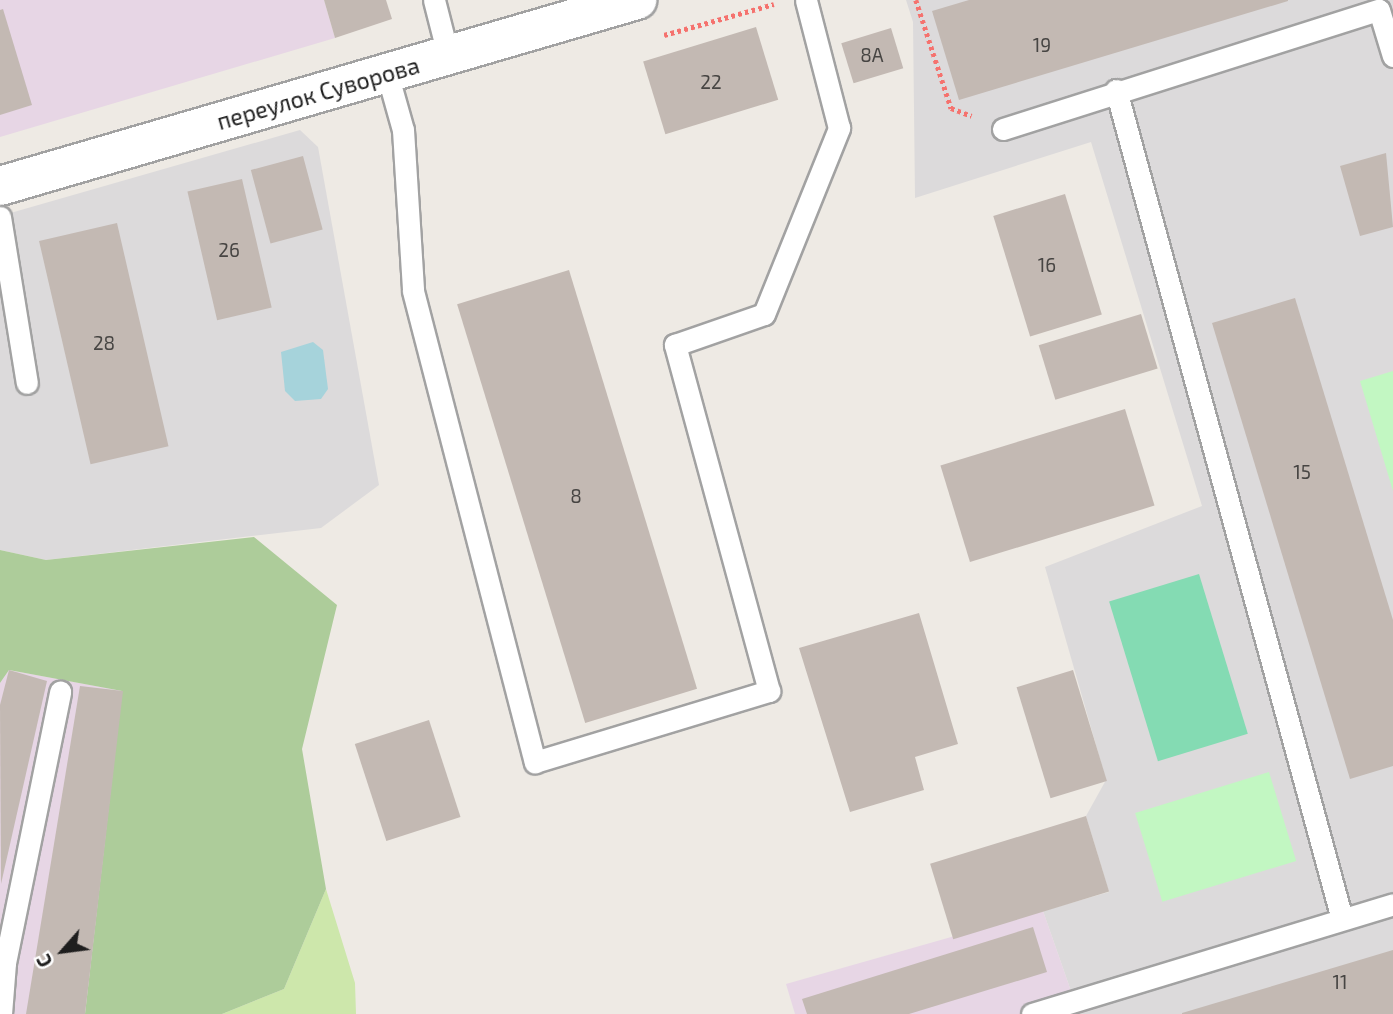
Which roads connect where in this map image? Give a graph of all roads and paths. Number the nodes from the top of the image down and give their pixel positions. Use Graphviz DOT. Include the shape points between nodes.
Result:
graph roads {
  1 [pos="434,0"];
  2 [pos="637,0"];
  3 [pos="807,0"];
  4 [pos="916,0"];
  5 [pos="448,55"];
  6 [pos="1393,56"];
  7 [pos="387,73"];
  8 [pos="1116,90"];
  9 [pos="1003,129"];
  10 [pos="0,186"];
  11 [pos="0,217"];
  12 [pos="27,383"];
  13 [pos="60,692"];
  14 [pos="1393,904"];
  15 [pos="1342,919"];
  16 [pos="1,1014"];
  17 [pos="1032,1014"];
  1 -- 5 [label="lane"];
  2 -- 5 [label="street, переулок Суворова"];
  3 -- 7 [label="lane" via="839,128 764,314 675,345 769,691 535,762 413,291 402,130"];
  4 -- 9 [label="path" via="951,108"];
  5 -- 7 [label="street, переулок Суворова"];
  6 -- 8 [label="lane" via="1379,10"];
  7 -- 10 [label="street, переулок Суворова"];
  8 -- 9 [label="lane"];
  8 -- 15 [label="lane"];
  11 -- 12 [label="lane"];
  13 -- 16 [label="lane" via="5,963"];
  14 -- 15 [label="lane"];
  15 -- 17 [label="lane"];
}
